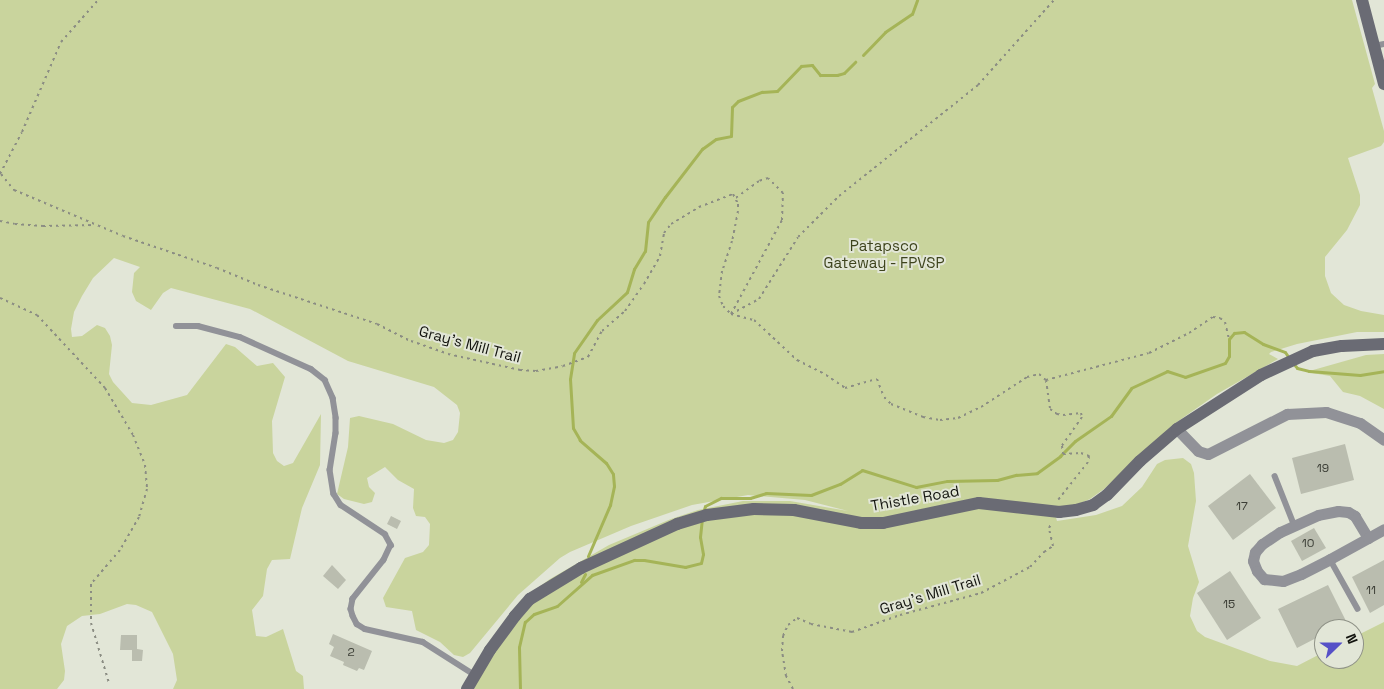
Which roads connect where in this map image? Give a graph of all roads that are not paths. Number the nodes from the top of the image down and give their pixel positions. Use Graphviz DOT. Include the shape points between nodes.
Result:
graph roads {
  1 [pos="1365,1"];
  2 [pos="1379,45"];
  3 [pos="1384,84"];
  4 [pos="176,326"];
  5 [pos="1384,344"];
  6 [pos="1177,429"];
  7 [pos="1384,440"];
  8 [pos="1275,476"];
  9 [pos="1294,524"];
  10 [pos="1384,529"];
  11 [pos="1368,538"];
  12 [pos="1330,558"];
  13 [pos="1358,609"];
  14 [pos="475,675"];
  15 [pos="467,689"];
  1 -- 2 [label="street"];
  2 -- 3 [label="street"];
  4 -- 14 [label="lane" via="198,326 240,337 311,369 325,380 333,398 336,418 330,470 334,494 341,505 384,534 391,545 353,599 351,609 357,624 365,629 423,642"];
  5 -- 6 [label="street, Thistle Road" via="1326,348 1289,360 1238,388"];
  6 -- 7 [label="street" via="1198,451 1208,454 1287,414 1326,412 1360,422"];
  6 -- 14 [label="street, Thistle Road" via="1107,494 1093,505 1076,510 1054,512 979,503 883,523 861,523 774,509 701,516 630,544 581,568 530,599 500,636"];
  8 -- 9 [label="lane"];
  9 -- 11 [label="street" via="1318,515 1348,512 1355,516"];
  9 -- 12 [label="street" via="1255,552 1253,561 1264,579 1283,581"];
  10 -- 11 [label="street"];
  11 -- 12 [label="street"];
  12 -- 13 [label="lane"];
  14 -- 15 [label="street, Thistle Road"];
}
